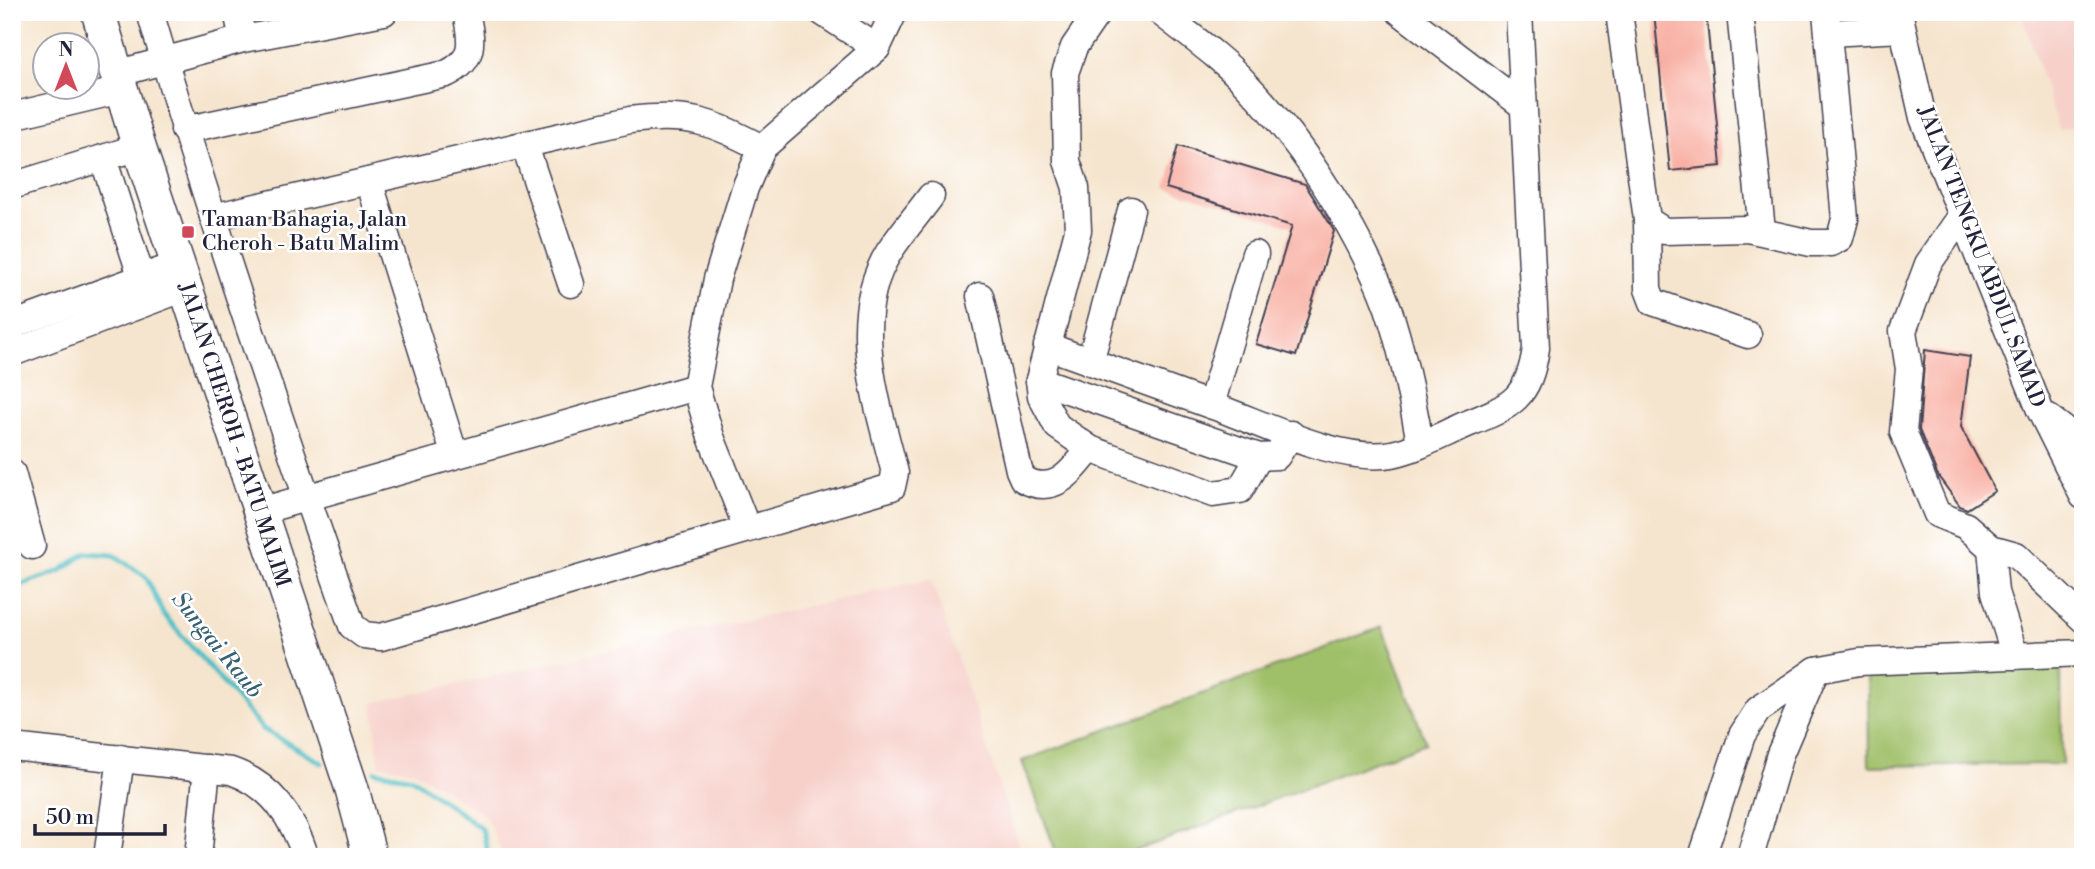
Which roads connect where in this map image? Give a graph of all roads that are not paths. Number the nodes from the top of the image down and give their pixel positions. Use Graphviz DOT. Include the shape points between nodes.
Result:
graph roads {
  1 [pos="98,12"];
  2 [pos="150,12"];
  3 [pos="237,12"];
  4 [pos="466,12"];
  5 [pos="822,12"];
  6 [pos="894,12"];
  7 [pos="1098,12"];
  8 [pos="1160,12"];
  9 [pos="1400,12"];
  10 [pos="1519,12"];
  11 [pos="1619,12"];
  12 [pos="1740,12"];
  13 [pos="373,13"];
  14 [pos="1900,21"];
  15 [pos="1827,23"];
  16 [pos="243,40"];
  17 [pos="877,48"];
  18 [pos="164,59"];
  19 [pos="118,82"];
  20 [pos="1522,105"];
  21 [pos="12,116"];
  22 [pos="184,130"];
  23 [pos="139,146"];
  24 [pos="525,146"];
  25 [pos="762,148"];
  26 [pos="103,158"];
  27 [pos="369,181"];
  28 [pos="12,186"];
  29 [pos="931,195"];
  30 [pos="1131,210"];
  31 [pos="1962,215"];
  32 [pos="213,217"];
  33 [pos="1647,220"];
  34 [pos="1762,231"];
  35 [pos="1255,254"];
  36 [pos="141,276"];
  37 [pos="181,276"];
  38 [pos="571,284"];
  39 [pos="980,296"];
  40 [pos="12,325"];
  41 [pos="1748,335"];
  42 [pos="1048,346"];
  43 [pos="12,353"];
  44 [pos="1090,362"];
  45 [pos="1040,380"];
  46 [pos="696,387"];
  47 [pos="1211,405"];
  48 [pos="2040,410"];
  49 [pos="1291,434"];
  50 [pos="1420,443"];
  51 [pos="2083,444"];
  52 [pos="1090,449"];
  53 [pos="454,453"];
  54 [pos="1259,457"];
  55 [pos="12,473"];
  56 [pos="2083,496"];
  57 [pos="306,497"];
  58 [pos="260,511"];
  59 [pos="747,528"];
  60 [pos="32,546"];
  61 [pos="1991,548"];
  62 [pos="2083,619"];
  63 [pos="2083,653"];
  64 [pos="2015,656"];
  65 [pos="1816,670"];
  66 [pos="12,747"];
  67 [pos="121,758"];
  68 [pos="207,768"];
  69 [pos="302,853"];
  70 [pos="107,857"];
  71 [pos="198,857"];
  72 [pos="370,857"];
  73 [pos="1702,857"];
  74 [pos="1750,857"];
  1 -- 19 [label="main road, JALAN CHEROH - BATU MALIM"];
  2 -- 18 [label="street"];
  3 -- 16 [label="street"];
  4 -- 22 [label="street" via="469,53 459,68 446,74"];
  5 -- 17 [label="street"];
  6 -- 17 [label="street"];
  7 -- 42 [label="street" via="1074,47 1066,73 1067,161 1076,188 1078,230"];
  8 -- 50 [label="street" via="1245,83 1293,138 1365,254 1396,336"];
  9 -- 20 [label="street"];
  10 -- 20 [label="street"];
  11 -- 33 [label="street"];
  12 -- 34 [label="street"];
  13 -- 16 [label="street"];
  14 -- 15 [label="street"];
  14 -- 31 [label="street, JALAN TENGKU ABDUL SAMAD" via="1923,117"];
  15 -- 34 [label="street" via="1843,234 1831,243 1811,243"];
  16 -- 18 [label="street"];
  17 -- 25 [label="street"];
  18 -- 19 [label="street"];
  18 -- 22 [label="street"];
  19 -- 21 [label="street"];
  19 -- 23 [label="main road, JALAN CHEROH - BATU MALIM"];
  20 -- 50 [label="street" via="1536,348 1529,384 1518,397 1486,416"];
  22 -- 32 [label="street"];
  23 -- 26 [label="street"];
  23 -- 37 [label="main road, JALAN CHEROH - BATU MALIM"];
  24 -- 25 [label="street" via="654,117 697,118"];
  24 -- 27 [label="street"];
  24 -- 38 [label="street"];
  25 -- 46 [label="street" via="717,279"];
  26 -- 28 [label="street"];
  26 -- 36 [label="street"];
  27 -- 32 [label="street"];
  27 -- 53 [label="street"];
  29 -- 59 [label="street" via="888,254 870,314 870,368 895,482 885,491"];
  30 -- 44 [label="street"];
  31 -- 48 [label="street, JALAN TENGKU ABDUL SAMAD"];
  31 -- 61 [label="street" via="1928,264 1903,331 1909,369 1902,424 1937,514 1966,526"];
  32 -- 57 [label="street"];
  33 -- 34 [label="street" via="1664,231"];
  33 -- 41 [label="street" via="1648,289 1653,302"];
  35 -- 47 [label="street"];
  36 -- 37 [label="street"];
  36 -- 40 [label="street"];
  37 -- 43 [label="street"];
  37 -- 58 [label="main road, JALAN CHEROH - BATU MALIM"];
  39 -- 52 [label="street" via="1023,479 1055,485"];
  42 -- 44 [label="street"];
  42 -- 45 [label="street"];
  44 -- 47 [label="street"];
  45 -- 52 [label="street" via="1047,411 1057,426"];
  45 -- 54 [label="street"];
  46 -- 53 [label="street"];
  46 -- 59 [label="street" via="710,437"];
  47 -- 49 [label="street"];
  48 -- 51 [label="street"];
  48 -- 56 [label="street, JALAN TENGKU ABDUL SAMAD"];
  49 -- 50 [label="street" via="1337,450 1362,453 1392,454"];
  49 -- 54 [label="street" via="1277,456"];
  52 -- 54 [label="street" via="1213,494 1240,491"];
  53 -- 57 [label="street"];
  55 -- 60 [label="street"];
  57 -- 58 [label="street"];
  57 -- 59 [label="street" via="352,626 364,635 380,636"];
  58 -- 72 [label="main road, JALAN CHEROH - BATU MALIM"];
  61 -- 62 [label="street" via="2016,555"];
  61 -- 64 [label="street" via="1995,592"];
  63 -- 64 [label="street"];
  64 -- 65 [label="street" via="1859,662"];
  65 -- 73 [label="street" via="1758,710 1742,735"];
  65 -- 74 [label="street" via="1780,754"];
  66 -- 67 [label="street"];
  67 -- 68 [label="street"];
  67 -- 70 [label="street"];
  68 -- 69 [label="street" via="231,771 257,783 289,814"];
  68 -- 71 [label="street"];
}
